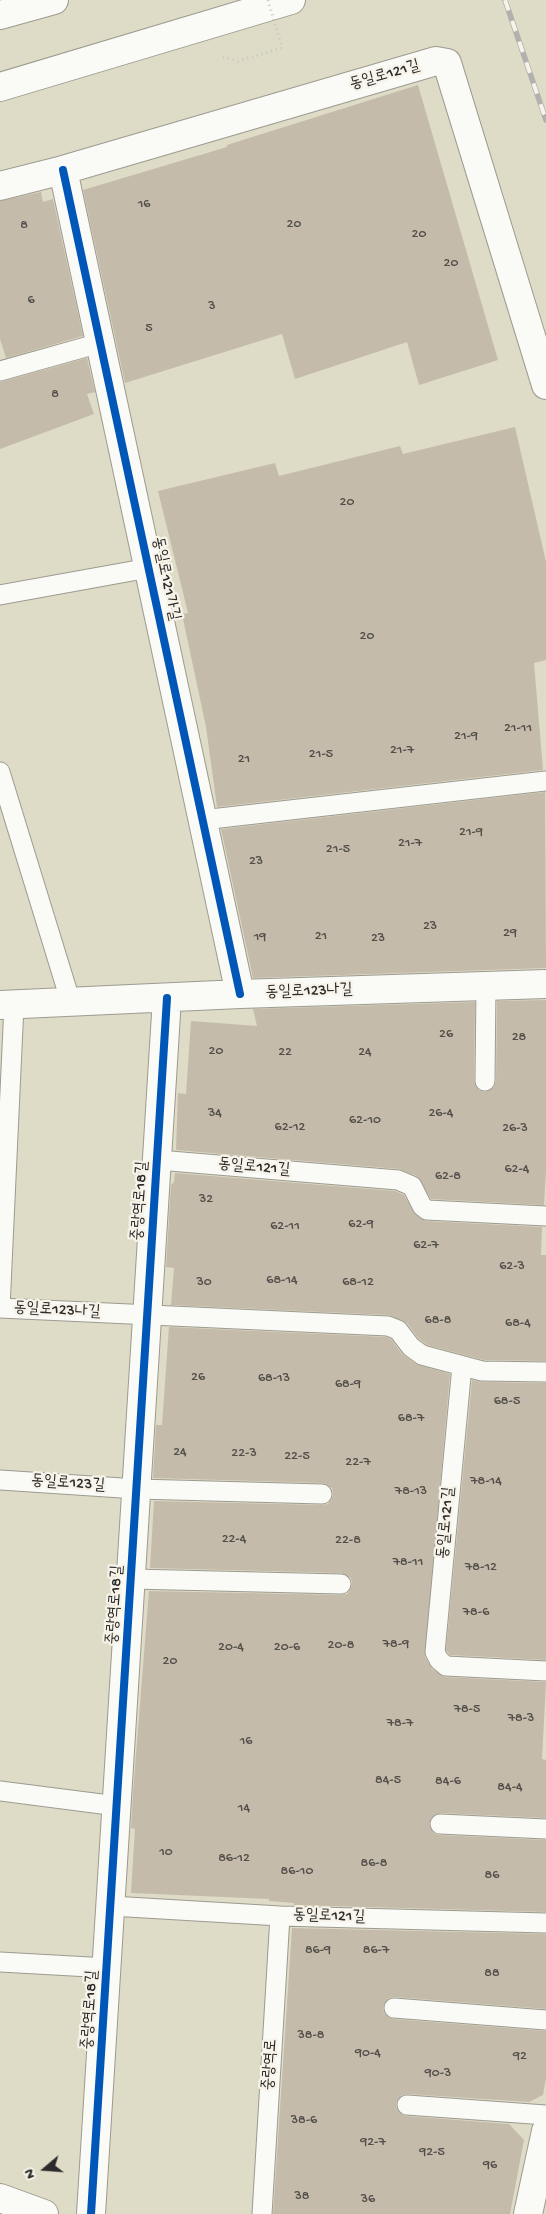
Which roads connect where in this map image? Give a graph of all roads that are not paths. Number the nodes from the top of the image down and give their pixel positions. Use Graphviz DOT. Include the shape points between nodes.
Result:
graph roads {
  1 [pos="54,0"];
  2 [pos="291,0"];
  3 [pos="0,15"];
  4 [pos="0,87"];
  5 [pos="63,170"];
  6 [pos="0,186"];
  7 [pos="100,343"];
  8 [pos="0,371"];
  9 [pos="546,385"];
  10 [pos="149,568"];
  11 [pos="0,595"];
  12 [pos="0,772"];
  13 [pos="546,781"];
  14 [pos="202,820"];
  15 [pos="546,984"];
  16 [pos="486,986"];
  17 [pos="240,994"];
  18 [pos="167,998"];
  19 [pos="71,1002"];
  20 [pos="7,1005"];
  21 [pos="485,1081"];
  22 [pos="158,1160"];
  23 [pos="546,1216"];
  24 [pos="148,1316"];
  25 [pos="462,1366"];
  26 [pos="546,1372"];
  27 [pos="0,1480"];
  28 [pos="137,1489"];
  29 [pos="322,1494"];
  30 [pos="132,1579"];
  31 [pos="341,1584"];
  32 [pos="546,1671"];
  33 [pos="0,1791"];
  34 [pos="117,1806"];
  35 [pos="440,1824"];
  36 [pos="546,1829"];
  37 [pos="111,1906"];
  38 [pos="280,1916"];
  39 [pos="546,1923"];
  40 [pos="0,1962"];
  41 [pos="108,1968"];
  42 [pos="394,2008"];
  43 [pos="546,2020"];
  44 [pos="407,2105"];
  45 [pos="546,2115"];
  46 [pos="546,2131"];
  47 [pos="0,2198"];
  48 [pos="44,2214"];
  49 [pos="91,2214"];
  50 [pos="262,2214"];
  51 [pos="528,2214"];
  1 -- 3 [label="street"];
  2 -- 4 [label="street"];
  5 -- 6 [label="street, 동일로121길"];
  5 -- 7 [label="street, 동일로121가길"];
  5 -- 9 [label="street, 동일로121길" via="436,61 447,63"];
  7 -- 8 [label="lane"];
  7 -- 10 [label="street, 동일로121가길"];
  10 -- 11 [label="lane, 동일로121가길"];
  10 -- 14 [label="street, 동일로121가길"];
  12 -- 19 [label="lane"];
  13 -- 14 [label="lane"];
  14 -- 17 [label="street, 동일로121가길"];
  15 -- 16 [label="street, 동일로123나길"];
  16 -- 17 [label="street, 동일로123나길"];
  16 -- 21 [label="lane"];
  17 -- 18 [label="street, 동일로123나길"];
  18 -- 19 [label="street, 동일로123나길"];
  18 -- 22 [label="street, 중랑역로18길"];
  19 -- 20 [label="street, 동일로123나길"];
  20 -- 24 [label="lane, 동일로123나길" via="0,1308"];
  22 -- 23 [label="lane, 동일로121길" via="398,1180 412,1186 427,1210"];
  22 -- 24 [label="street, 중랑역로18길"];
  24 -- 25 [label="lane" via="388,1326 398,1330 422,1355"];
  24 -- 28 [label="street, 중랑역로18길"];
  25 -- 26 [label="lane" via="482,1372"];
  25 -- 32 [label="lane, 동일로121길" via="435,1652 446,1666"];
  27 -- 28 [label="lane, 동일로123길"];
  28 -- 29 [label="lane"];
  28 -- 30 [label="street, 중랑역로18길"];
  30 -- 31 [label="lane, 중랑역로18길"];
  30 -- 34 [label="street, 중랑역로18길"];
  33 -- 34 [label="lane"];
  34 -- 37 [label="street, 중랑역로18길"];
  35 -- 36 [label="lane"];
  37 -- 38 [label="lane, 동일로121길"];
  37 -- 41 [label="street, 중랑역로18길"];
  38 -- 39 [label="lane, 동일로121길"];
  38 -- 50 [label="lane, 중랑역로"];
  40 -- 41 [label="lane"];
  41 -- 49 [label="street, 중랑역로18길"];
  42 -- 43 [label="lane"];
  44 -- 45 [label="lane"];
  46 -- 51 [label="street"];
  47 -- 48 [label="street"];
}
